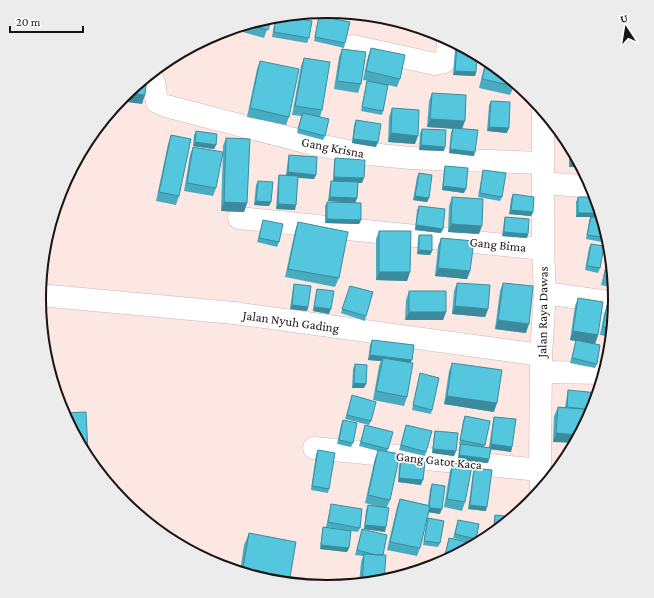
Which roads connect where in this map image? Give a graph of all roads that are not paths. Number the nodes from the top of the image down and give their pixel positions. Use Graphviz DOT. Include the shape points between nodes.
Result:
graph roads {
  1 [pos="448,45"];
  2 [pos="353,46"];
  3 [pos="152,79"];
  4 [pos="543,120"];
  5 [pos="543,173"];
  6 [pos="584,185"];
  7 [pos="239,218"];
  8 [pos="543,249"];
  9 [pos="545,293"];
  10 [pos="46,296"];
  11 [pos="608,302"];
  12 [pos="541,364"];
  13 [pos="598,372"];
  14 [pos="314,448"];
  15 [pos="541,480"];
  1 -- 2 [label="street" via="444,62 435,64"];
  3 -- 5 [label="street, Gang Krisna" via="157,102 166,106 313,144 359,153"];
  4 -- 5 [label="street, Jalan Raya Dawas"];
  5 -- 6 [label="street"];
  5 -- 8 [label="street, Jalan Raya Dawas"];
  7 -- 8 [label="street, Gang Bima"];
  8 -- 9 [label="street, Jalan Raya Dawas"];
  9 -- 11 [label="street"];
  9 -- 12 [label="street, Jalan Raya Dawas"];
  10 -- 12 [label="street, Jalan Nyuh Gading" via="234,313"];
  12 -- 13 [label="street, Jalan Nyuh Gading"];
  12 -- 15 [label="street, Jalan Raya Dawas"];
  14 -- 15 [label="street, Gang Gatot Kaca"];
}
